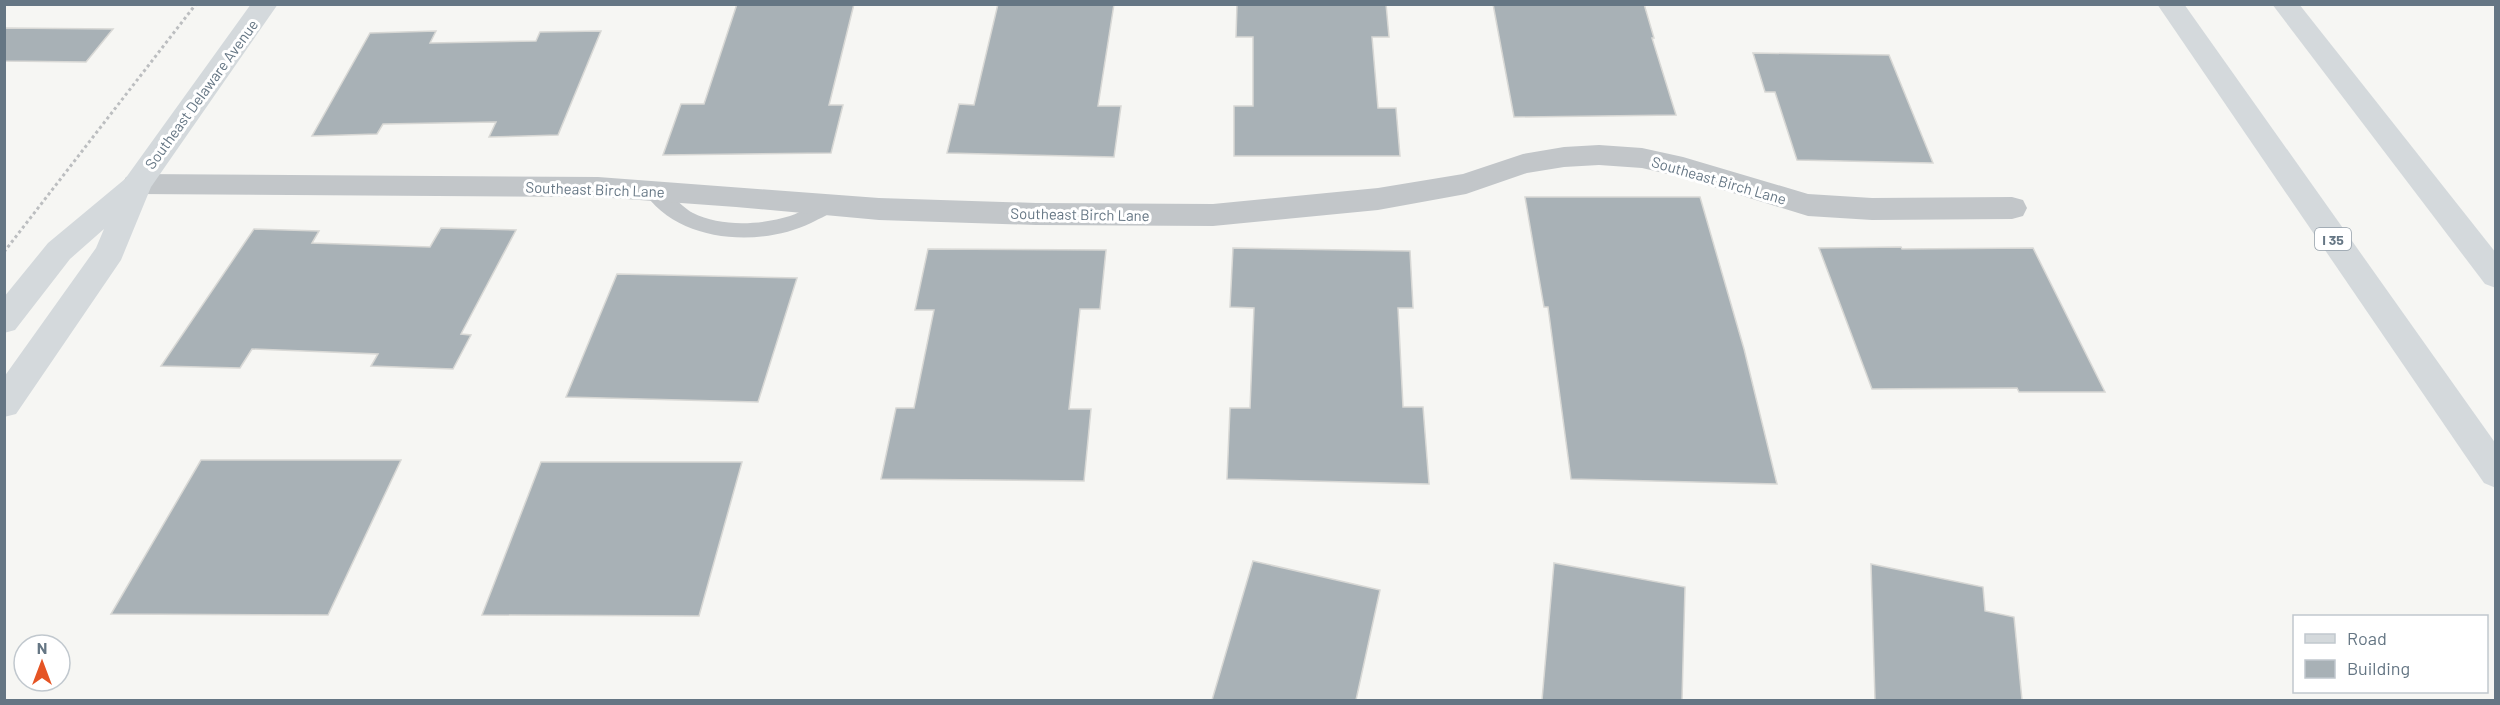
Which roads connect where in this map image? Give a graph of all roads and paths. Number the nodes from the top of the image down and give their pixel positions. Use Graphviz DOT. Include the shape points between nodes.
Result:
graph roads {
  1 [pos="196,4"];
  2 [pos="265,4"];
  3 [pos="2169,4"];
  4 [pos="2285,4"];
  5 [pos="137,184"];
  6 [pos="2012,208"];
  7 [pos="4,252"];
  8 [pos="2496,276"];
  9 [pos="4,321"];
  10 [pos="4,404"];
  11 [pos="2496,473"];
  1 -- 7 [label="path"];
  2 -- 5 [label="main road, Southeast Delaware Avenue"];
  3 -- 11 [label="main road, I 35"];
  4 -- 8 [label="main road"];
  5 -- 6 [label="street, Southeast Birch Lane" via="652,189 879,210 1213,215 1378,199 1466,184 1523,164 1599,155 1642,158 1683,167 1808,205"];
  5 -- 9 [label="main road, Southeast Delaware Avenue" via="59,250"];
  5 -- 10 [label="main road, Southeast Delaware Avenue" via="110,252"];
}
